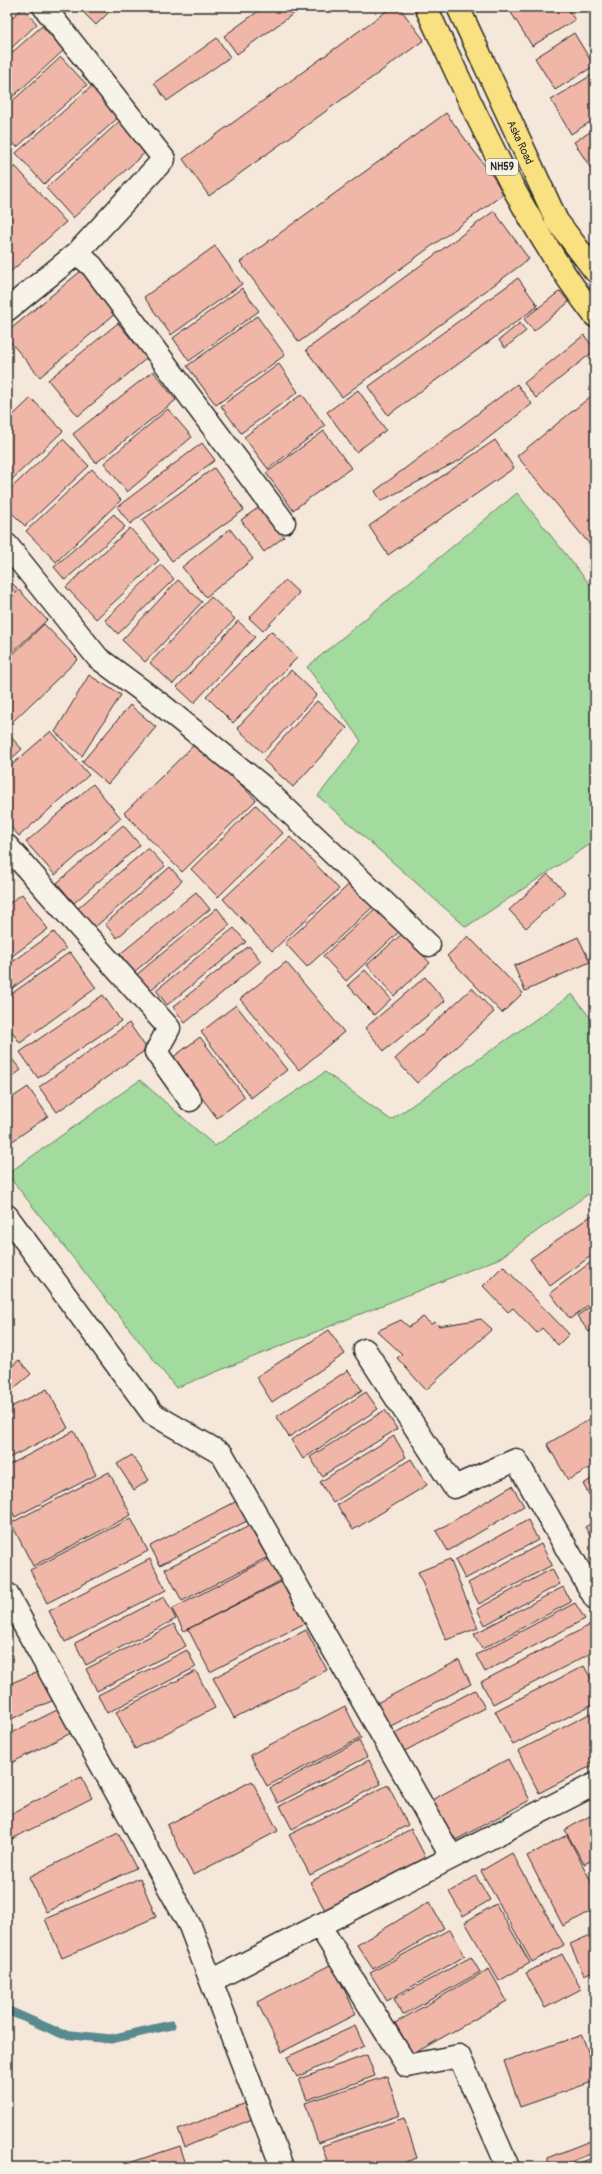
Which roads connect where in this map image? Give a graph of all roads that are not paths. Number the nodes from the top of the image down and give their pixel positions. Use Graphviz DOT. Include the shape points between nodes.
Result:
graph roads {
  1 [pos="44,7"];
  2 [pos="426,7"];
  3 [pos="458,7"];
  4 [pos="77,253"];
  5 [pos="595,271"];
  6 [pos="7,310"];
  7 [pos="595,316"];
  8 [pos="284,522"];
  9 [pos="7,545"];
  10 [pos="7,846"];
  11 [pos="429,944"];
  12 [pos="190,1100"];
  13 [pos="7,1216"];
  14 [pos="364,1350"];
  15 [pos="7,1594"];
  16 [pos="595,1598"];
  17 [pos="595,1784"];
  18 [pos="451,1856"];
  19 [pos="319,1925"];
  20 [pos="211,1981"];
  21 [pos="282,2167"];
  22 [pos="508,2167"];
  1 -- 4 [label="street" via="164,159"];
  2 -- 7 [label="highway, NH59" via="495,156 567,281"];
  3 -- 5 [label="highway, Aska Road / NH59" via="557,220"];
  4 -- 6 [label="street"];
  4 -- 8 [label="street" via="92,266"];
  9 -- 11 [label="street" via="98,658 163,706 262,786"];
  10 -- 12 [label="street" via="169,1028 156,1052"];
  13 -- 18 [label="street" via="153,1414 222,1454"];
  14 -- 16 [label="street" via="454,1486 516,1460"];
  15 -- 20 [label="street" via="190,1926"];
  17 -- 18 [label="street"];
  18 -- 19 [label="street"];
  19 -- 20 [label="street"];
  19 -- 22 [label="street" via="407,2066 459,2056"];
  20 -- 21 [label="street"];
}
